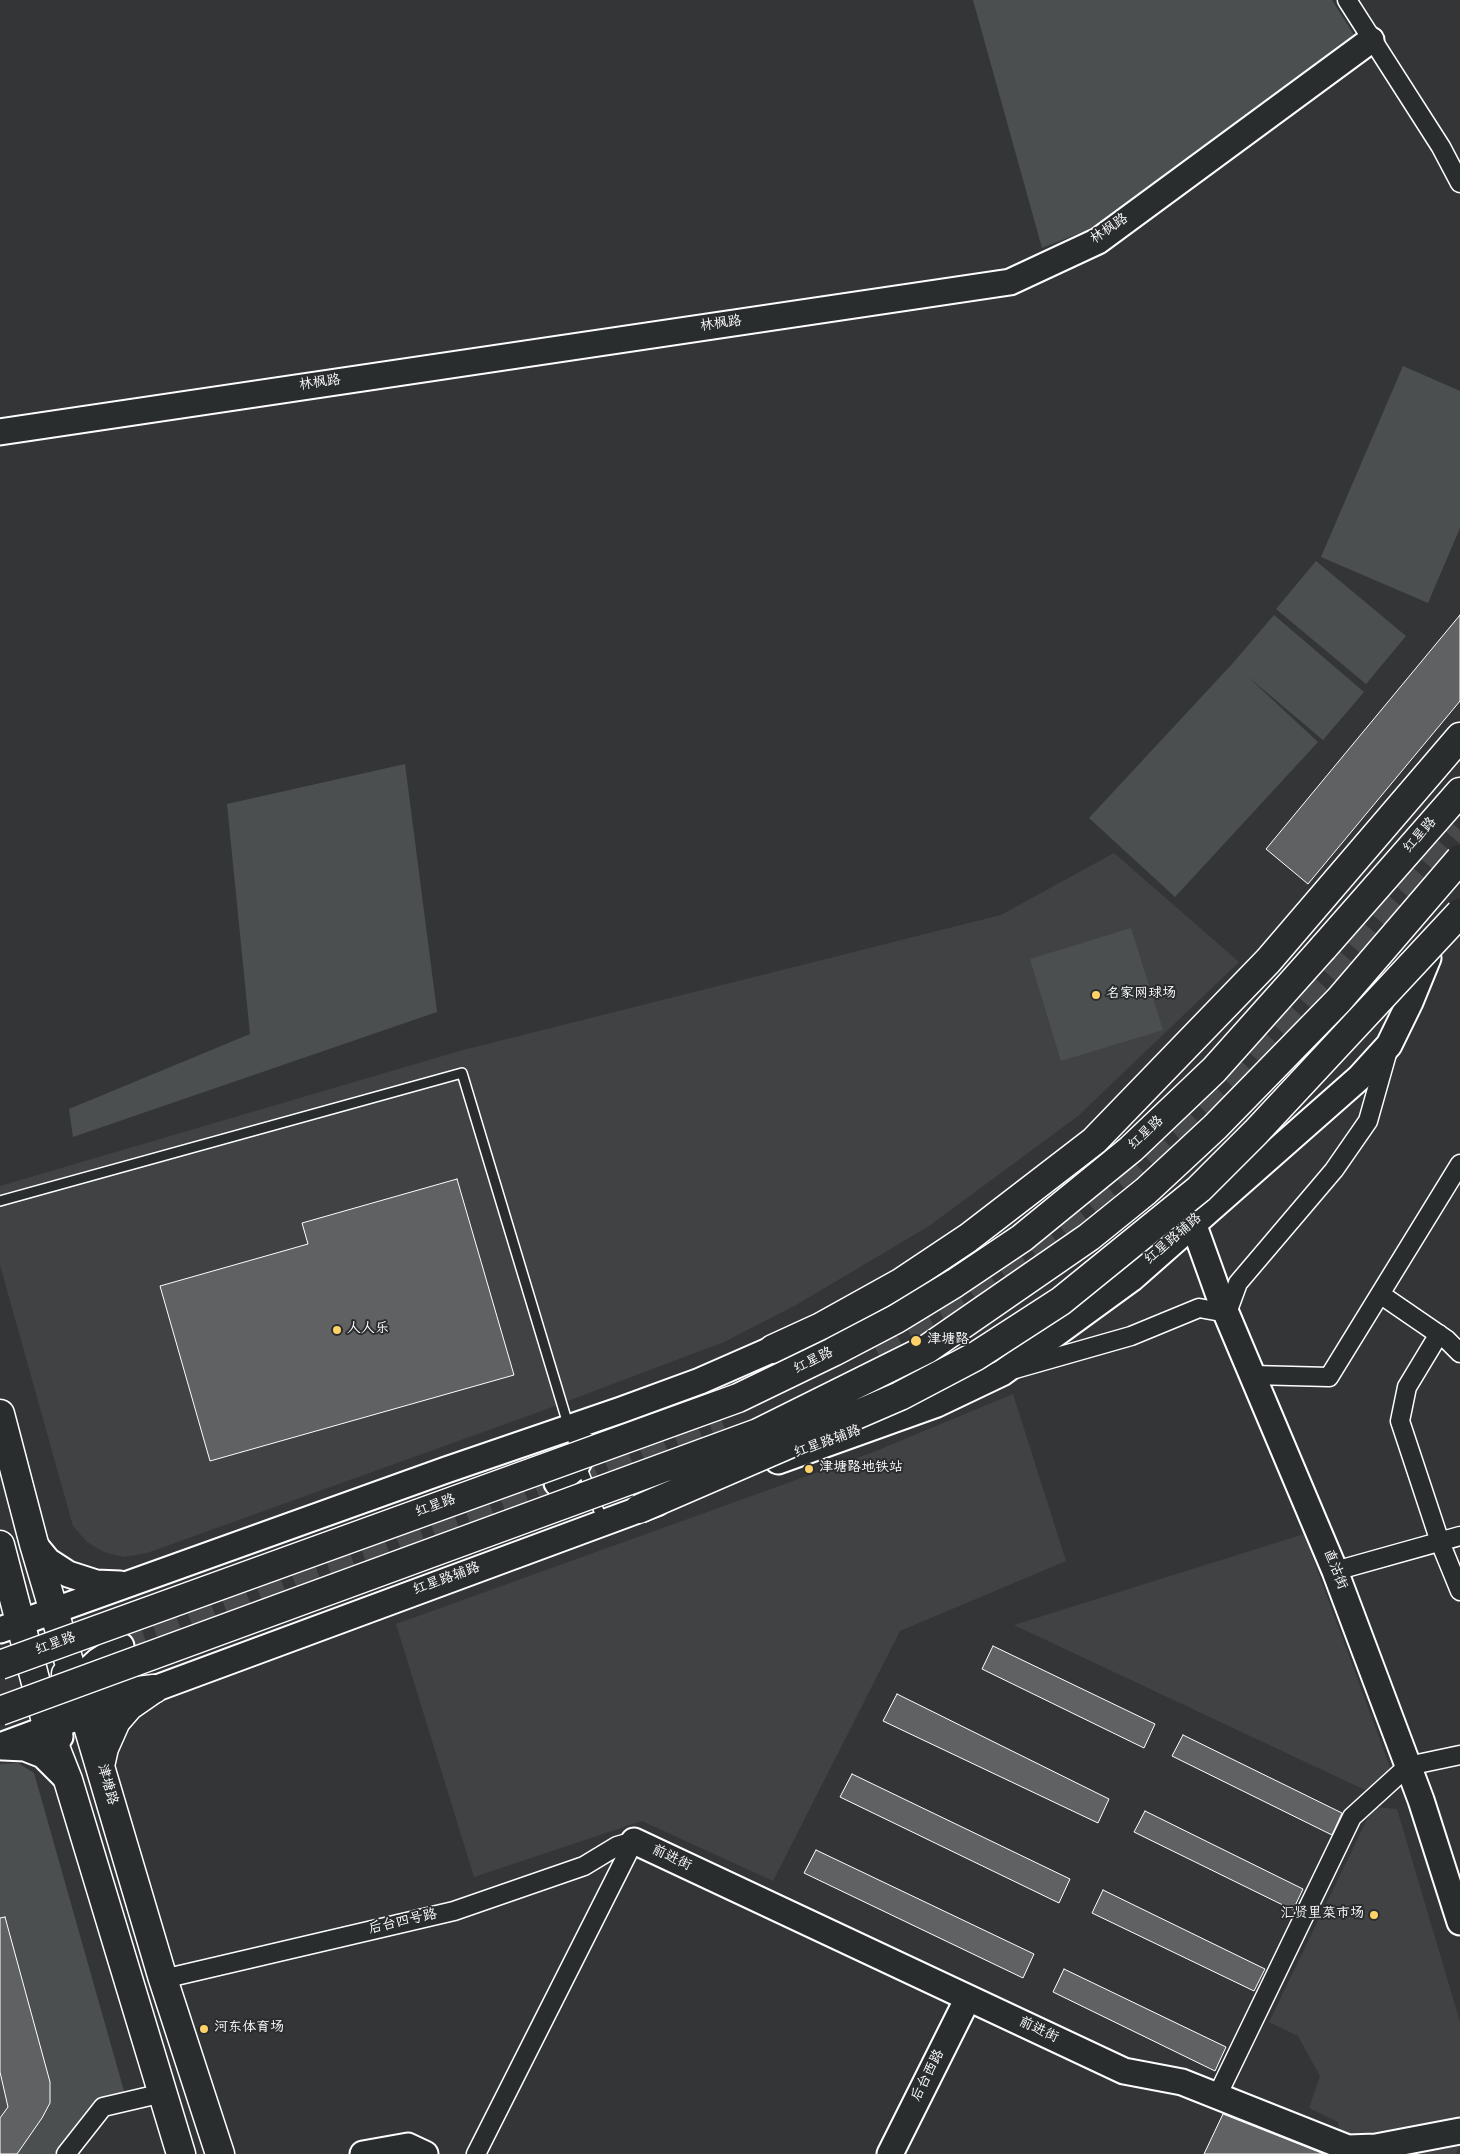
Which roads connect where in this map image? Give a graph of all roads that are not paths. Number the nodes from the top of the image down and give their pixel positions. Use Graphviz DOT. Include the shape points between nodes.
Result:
graph roads {
  1 [pos="1347,0"];
  2 [pos="1371,40"];
  3 [pos="1460,183"];
  4 [pos="0,432"];
  5 [pos="1460,737"];
  6 [pos="1460,792"];
  7 [pos="1460,859"];
  8 [pos="1460,913"];
  9 [pos="1428,958"];
  10 [pos="1389,1044"];
  11 [pos="1460,1164"];
  12 [pos="0,1201"];
  13 [pos="1194,1223"];
  14 [pos="1380,1294"];
  15 [pos="1226,1313"];
  16 [pos="1439,1334"];
  17 [pos="773,1350"];
  18 [pos="1460,1353"];
  19 [pos="1002,1373"];
  20 [pos="1253,1375"];
  21 [pos="621,1410"];
  22 [pos="0,1414"];
  23 [pos="568,1430"];
  24 [pos="580,1462"];
  25 [pos="557,1483"];
  26 [pos="639,1509"];
  27 [pos="604,1522"];
  28 [pos="1460,1536"];
  29 [pos="1440,1542"];
  30 [pos="34,1544"];
  31 [pos="0,1545"];
  32 [pos="1335,1571"];
  33 [pos="132,1583"];
  34 [pos="1460,1591"];
  35 [pos="54,1610"];
  36 [pos="16,1624"];
  37 [pos="121,1646"];
  38 [pos="0,1665"];
  39 [pos="75,1682"];
  40 [pos="154,1689"];
  41 [pos="0,1711"];
  42 [pos="85,1714"];
  43 [pos="53,1727"];
  44 [pos="0,1746"];
  45 [pos="1460,1755"];
  46 [pos="100,1766"];
  47 [pos="1408,1766"];
  48 [pos="68,1780"];
  49 [pos="634,1841"];
  50 [pos="1460,1922"];
  51 [pos="162,1979"];
  52 [pos="968,1998"];
  53 [pos="163,2092"];
  54 [pos="1217,2096"];
  55 [pos="1460,2131"];
  56 [pos="66,2154"];
  57 [pos="181,2154"];
  58 [pos="220,2154"];
  59 [pos="363,2154"];
  60 [pos="425,2154"];
  61 [pos="476,2154"];
  62 [pos="890,2154"];
  1 -- 2 [label="street"];
  2 -- 3 [label="street" via="1441,147"];
  2 -- 4 [label="street, 林枫路" via="1098,241 1010,282"];
  5 -- 17 [label="main road" via="1268,961 1094,1141 968,1238 902,1282"];
  6 -- 38 [label="main road, 红星路, bridge" via="1214,1070 1131,1149 1022,1238 896,1319 738,1398"];
  7 -- 41 [label="main road, bridge" via="1338,1000 1215,1126 1146,1190 1089,1237 927,1349 758,1432"];
  8 -- 26 [label="main road, bridge" via="1256,1132 1199,1188 1061,1300 976,1356 900,1396"];
  9 -- 10 [label="street, 红星路辅路"];
  10 -- 13 [label="street, 红星路辅路" via="1359,1078"];
  10 -- 15 [label="street" via="1368,1121 1334,1170 1238,1283"];
  11 -- 14 [label="street"];
  12 -- 23 [label="lane" via="462,1073"];
  13 -- 15 [label="street, 直沽街"];
  13 -- 19 [label="street, 红星路辅路" via="1131,1279"];
  14 -- 16 [label="street"];
  14 -- 20 [label="street" via="1329,1376"];
  15 -- 19 [label="street" via="1199,1308 1131,1336"];
  15 -- 20 [label="street, 直沽街"];
  16 -- 18 [label="street"];
  16 -- 29 [label="street" via="1407,1386 1400,1421"];
  17 -- 21 [label="street"];
  19 -- 26 [label="street, 红星路辅路" via="937,1404"];
  20 -- 32 [label="street, 直沽街"];
  21 -- 23 [label="street"];
  21 -- 24 [label="street" via="595,1433"];
  22 -- 30 [label="main road, 津塘路"];
  23 -- 24 [label="lane"];
  23 -- 33 [label="street" via="446,1470"];
  24 -- 25 [label="street"];
  24 -- 27 [label="lane"];
  26 -- 27 [label="street, 红星路辅路"];
  27 -- 40 [label="street, 红星路辅路"];
  28 -- 29 [label="street"];
  29 -- 32 [label="street"];
  29 -- 34 [label="street"];
  30 -- 33 [label="street" via="48,1561 77,1578 109,1584"];
  30 -- 35 [label="main road, 津塘路"];
  31 -- 36 [label="main road"];
  32 -- 47 [label="street, 直沽街"];
  33 -- 35 [label="street"];
  35 -- 36 [label="street"];
  35 -- 39 [label="main road, 津塘路"];
  36 -- 39 [label="main road"];
  36 -- 43 [label="main road"];
  37 -- 39 [label="street" via="88,1668"];
  39 -- 40 [label="main road" via="92,1691 110,1694"];
  39 -- 42 [label="main road, 津塘路"];
  39 -- 43 [label="street"];
  40 -- 42 [label="street, 红星路辅路"];
  40 -- 46 [label="main road" via="129,1706 116,1721"];
  42 -- 43 [label="street, 红星路辅路"];
  42 -- 46 [label="main road, 津塘路"];
  43 -- 44 [label="street, 红星路辅路"];
  43 -- 48 [label="main road"];
  44 -- 48 [label="street" via="35,1751 50,1760"];
  45 -- 47 [label="street"];
  46 -- 51 [label="main road, 津塘路"];
  47 -- 50 [label="street, 直沽街"];
  47 -- 54 [label="street" via="1352,1817"];
  48 -- 53 [label="main road"];
  49 -- 51 [label="street, 后台四号路" via="617,1846 584,1866 454,1911"];
  49 -- 52 [label="street, 前进街"];
  49 -- 61 [label="street"];
  51 -- 58 [label="main road, 津塘路"];
  52 -- 54 [label="street, 前进街" via="1124,2071 1182,2082"];
  52 -- 62 [label="street, 后台西路"];
  53 -- 56 [label="street" via="103,2107"];
  53 -- 57 [label="main road"];
  54 -- 55 [label="street, 前进街" via="1348,2148 1376,2147"];
  59 -- 60 [label="street" via="408,2146"];
}
